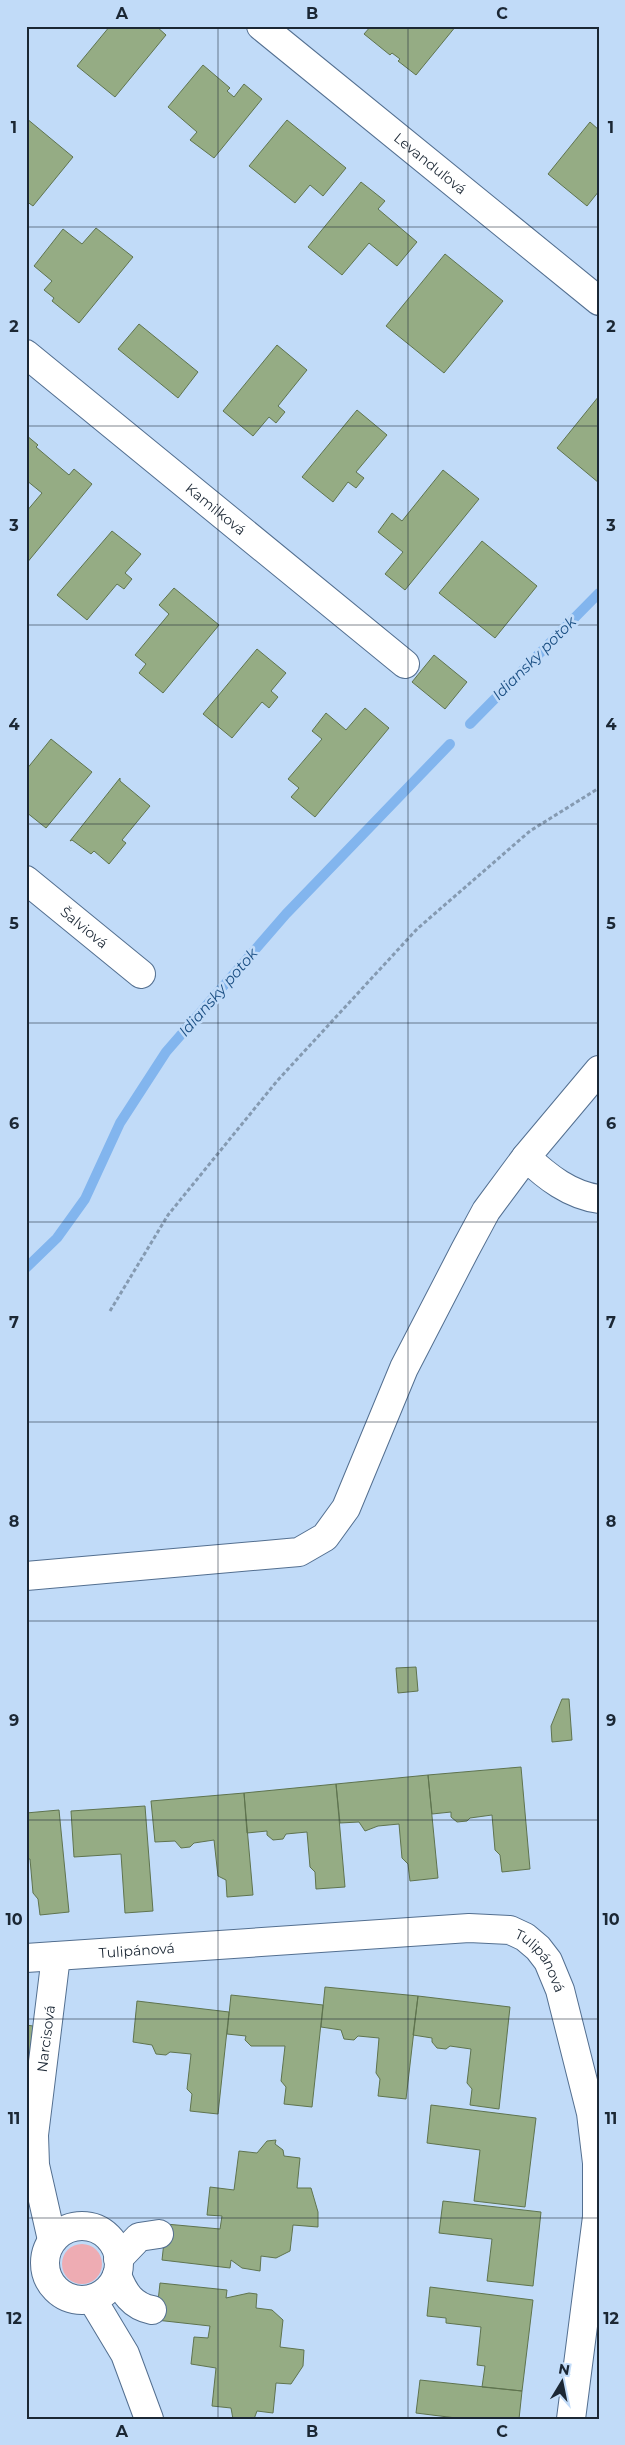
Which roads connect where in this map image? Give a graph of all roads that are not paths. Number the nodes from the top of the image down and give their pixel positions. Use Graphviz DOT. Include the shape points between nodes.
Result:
graph roads {
  1 [pos="261,26"];
  2 [pos="599,301"];
  3 [pos="26,354"];
  4 [pos="404,664"];
  5 [pos="26,880"];
  6 [pos="141,974"];
  7 [pos="599,1070"];
  8 [pos="526,1157"];
  9 [pos="599,1199"];
  10 [pos="26,1576"];
  11 [pos="56,1956"];
  12 [pos="26,1958"];
  13 [pos="159,2234"];
  14 [pos="52,2240"];
  15 [pos="118,2267"];
  16 [pos="92,2299"];
  17 [pos="152,2310"];
  18 [pos="149,2419"];
  19 [pos="571,2419"];
  1 -- 2 [label="street, Levanduľová"];
  3 -- 4 [label="street, Kamilková"];
  5 -- 6 [label="street, Šalviová"];
  7 -- 8 [label="street"];
  8 -- 9 [label="street" via="564,1187 584,1197"];
  8 -- 10 [label="street" via="486,1212 465,1250 404,1368 346,1508 325,1537 299,1552"];
  11 -- 12 [label="street, Tulipánová"];
  11 -- 14 [label="street, Narcisová" via="34,2136 35,2165"];
  11 -- 19 [label="street, Tulipánová" via="477,1928 510,1930 538,1948 548,1961 560,1990 595,2137 597,2217"];
  13 -- 15 [label="street" via="139,2237"];
  14 -- 15 [label="street" via="68,2229 92,2227 112,2241 117,2251"];
  14 -- 16 [label="street" via="45,2257 49,2281 68,2298"];
  15 -- 16 [label="street" via="107,2290"];
  15 -- 17 [label="street" via="128,2296 142,2308"];
  16 -- 18 [label="street" via="126,2354"];
}
